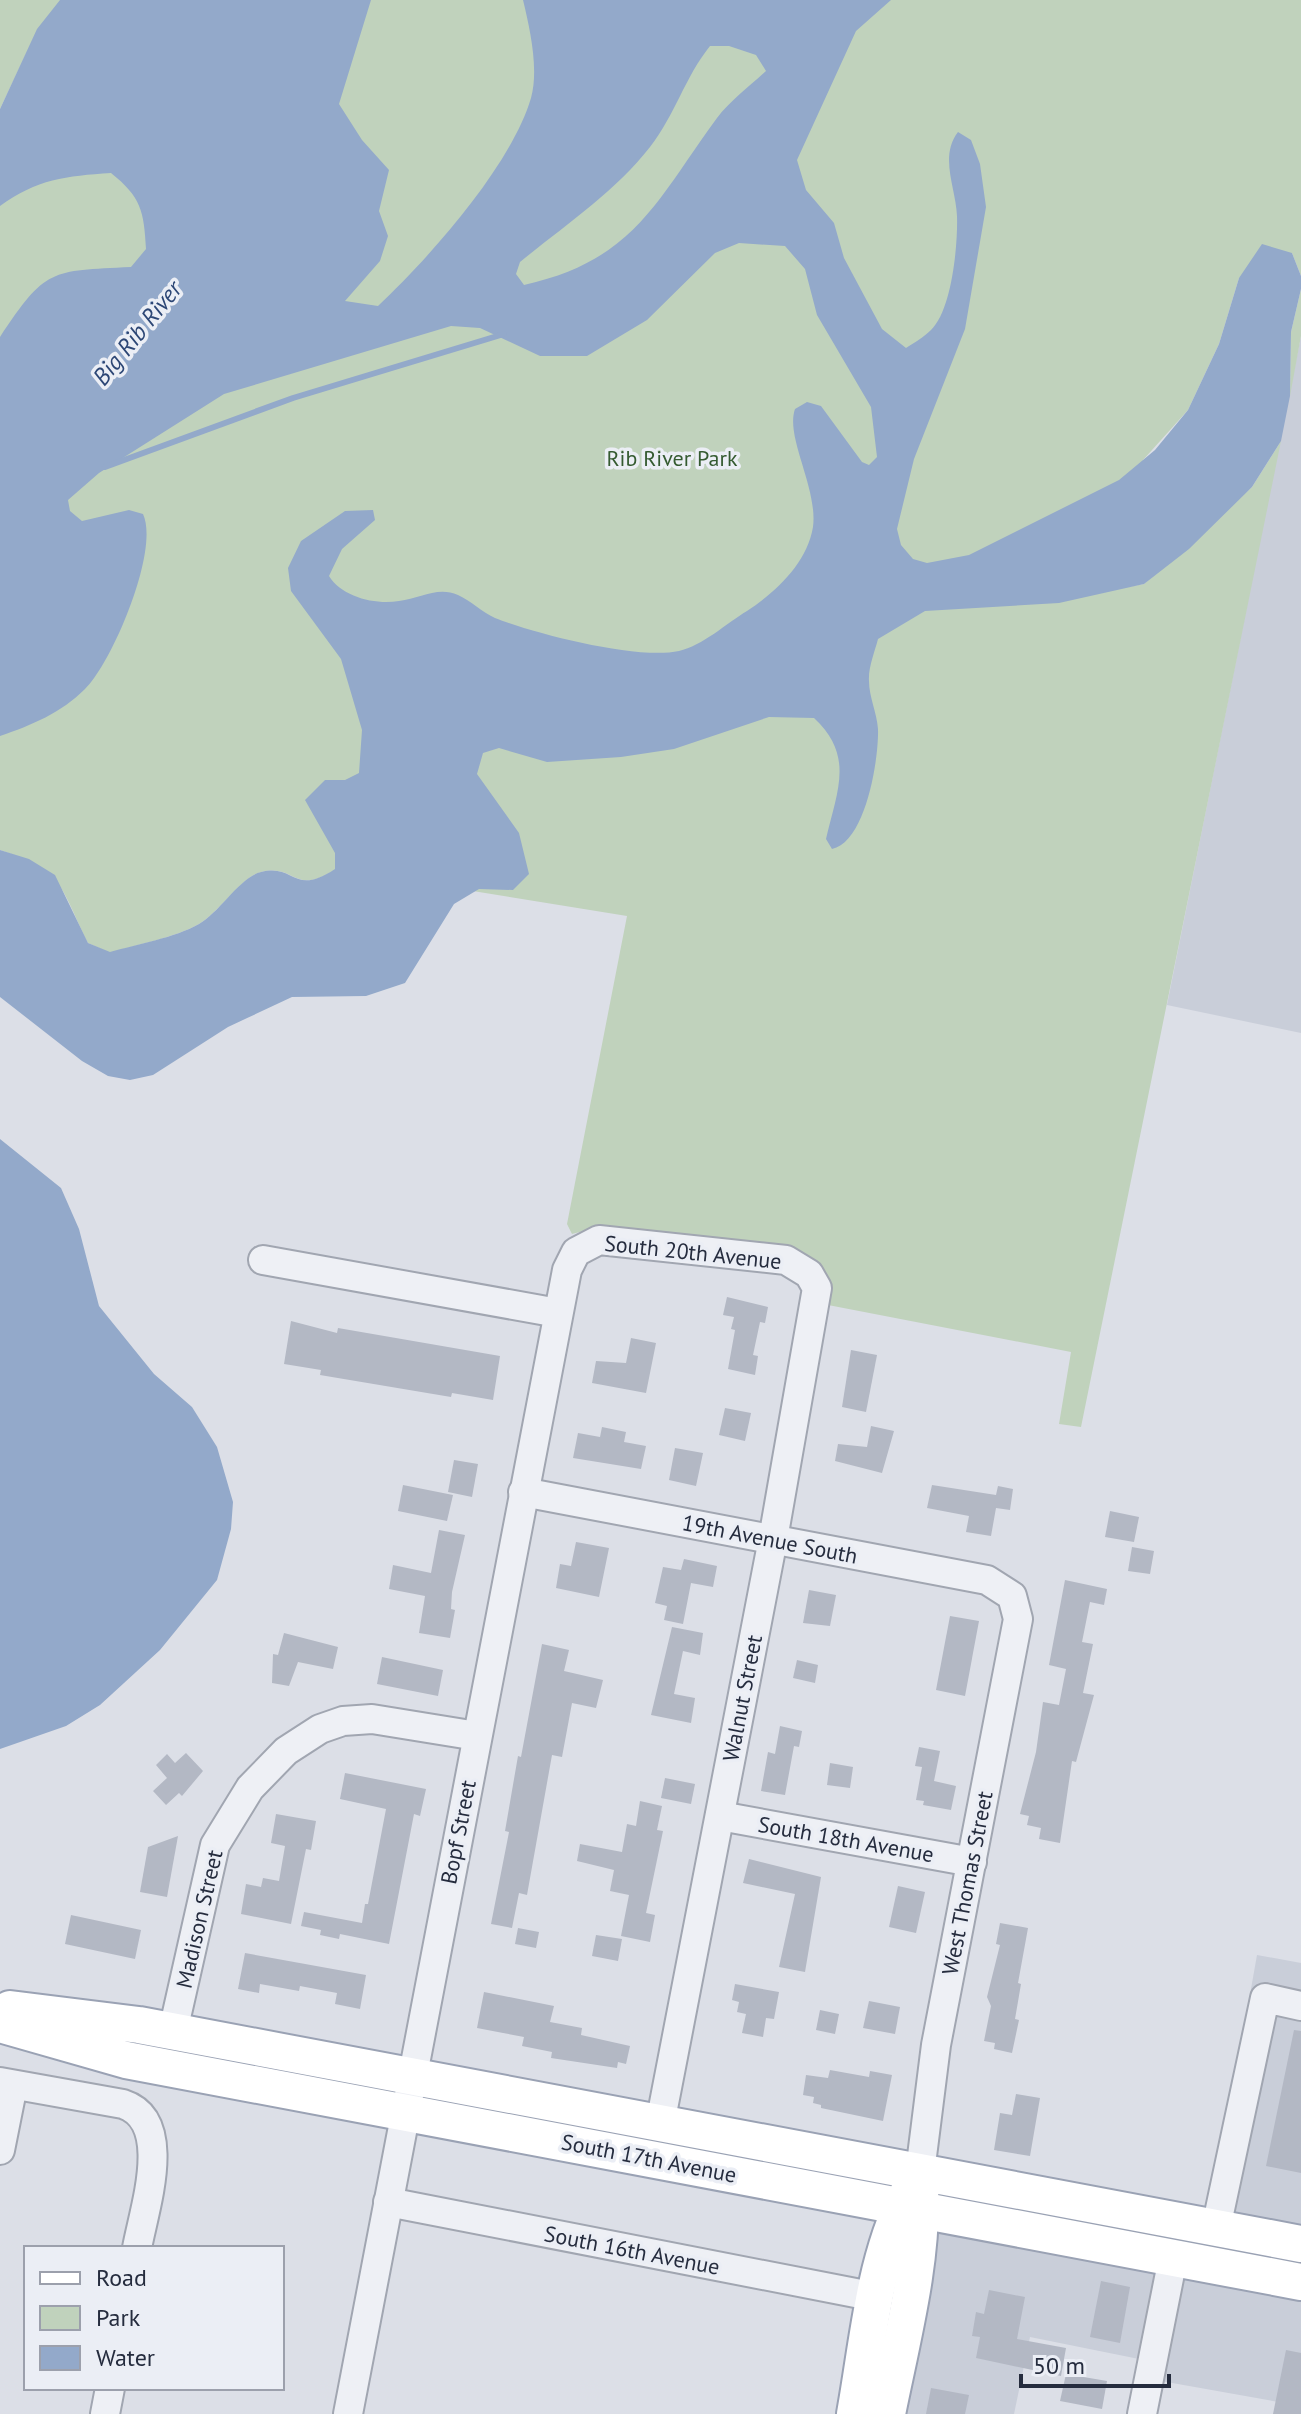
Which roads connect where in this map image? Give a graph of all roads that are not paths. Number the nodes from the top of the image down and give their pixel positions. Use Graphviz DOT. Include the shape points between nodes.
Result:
graph roads {
  1 [pos="576,1252"];
  2 [pos="263,1260"];
  3 [pos="809,1274"];
  4 [pos="558,1313"];
  5 [pos="523,1492"];
  6 [pos="773,1539"];
  7 [pos="1012,1596"];
  8 [pos="477,1736"];
  9 [pos="720,1816"];
  10 [pos="972,1862"];
  11 [pos="1301,2006"];
  12 [pos="0,2008"];
  13 [pos="0,2024"];
  14 [pos="173,2031"];
  15 [pos="7,2083"];
  16 [pos="408,2095"];
  17 [pos="660,2124"];
  18 [pos="0,2150"];
  19 [pos="920,2172"];
  20 [pos="388,2202"];
  21 [pos="911,2207"];
  22 [pos="1216,2228"];
  23 [pos="1301,2244"];
  24 [pos="137,2246"];
  25 [pos="1173,2258"];
  26 [pos="1301,2282"];
  27 [pos="876,2297"];
  28 [pos="110,2390"];
  29 [pos="105,2414"];
  30 [pos="348,2414"];
  31 [pos="855,2414"];
  32 [pos="887,2414"];
  33 [pos="1142,2414"];
  1 -- 3 [label="street, South 20th Avenue" via="599,1240 786,1260"];
  1 -- 4 [label="street, Bopf Street"];
  2 -- 4 [label="street"];
  3 -- 6 [label="street, Walnut Street" via="817,1301"];
  4 -- 5 [label="street, Bopf Street"];
  5 -- 6 [label="street, 19th Avenue South"];
  5 -- 8 [label="street, Bopf Street"];
  6 -- 7 [label="street, 19th Avenue South" via="987,1580"];
  6 -- 9 [label="street, Walnut Street"];
  7 -- 10 [label="street, West Thomas Street" via="1018,1619"];
  8 -- 14 [label="street, Madison Street" via="372,1719 343,1721 286,1751 250,1788 215,1845"];
  8 -- 16 [label="street, Bopf Street"];
  9 -- 10 [label="street, South 18th Avenue"];
  9 -- 17 [label="street, Walnut Street"];
  10 -- 19 [label="street, West Thomas Street" via="936,2045"];
  11 -- 22 [label="street" via="1265,1998"];
  12 -- 14 [label="main road, South 17th Avenue"];
  13 -- 16 [label="main road, South 17th Avenue" via="126,2060"];
  14 -- 16 [label="main road, South 17th Avenue"];
  15 -- 18 [label="street"];
  15 -- 24 [label="street" via="123,2104 145,2118 153,2156"];
  16 -- 17 [label="main road, South 17th Avenue"];
  16 -- 20 [label="street, Bopf Street"];
  16 -- 21 [label="main road, South 17th Avenue"];
  17 -- 19 [label="main road, South 17th Avenue"];
  19 -- 21 [label="main road, West Thomas Street"];
  19 -- 22 [label="main road, South 17th Avenue"];
  20 -- 27 [label="street, South 16th Avenue"];
  20 -- 30 [label="street, Bopf Street"];
  21 -- 25 [label="main road, South 17th Avenue"];
  21 -- 27 [label="main road, West Thomas Street" via="886,2246"];
  21 -- 32 [label="main road, West Thomas Street" via="909,2302"];
  22 -- 23 [label="main road, South 17th Avenue"];
  25 -- 26 [label="main road, South 17th Avenue"];
  25 -- 33 [label="street"];
  27 -- 31 [label="main road, West Thomas Street"];
  28 -- 29 [label="street"];
}
